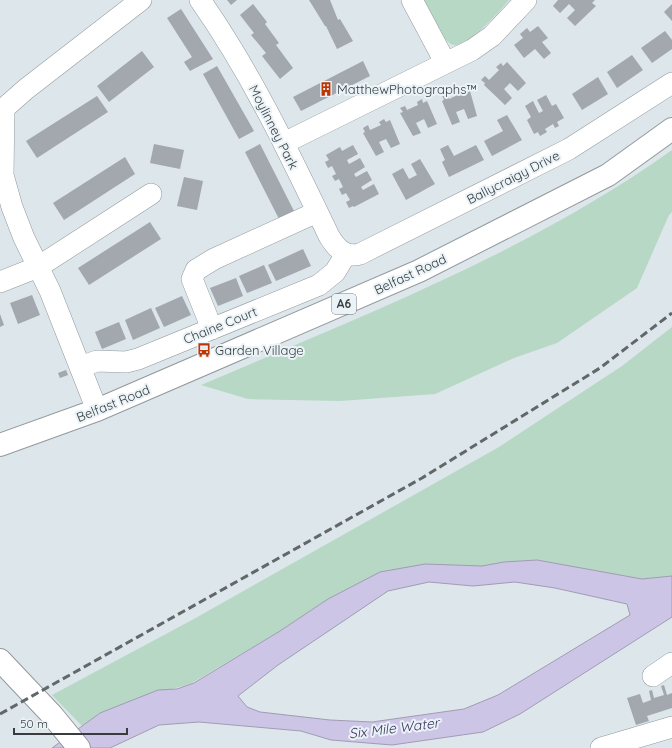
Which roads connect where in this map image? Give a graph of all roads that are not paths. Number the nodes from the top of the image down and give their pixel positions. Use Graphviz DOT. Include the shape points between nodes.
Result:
graph roads {
  1 [pos="141,0"];
  2 [pos="200,0"];
  3 [pos="412,0"];
  4 [pos="526,0"];
  5 [pos="445,62"];
  6 [pos="672,83"];
  7 [pos="2,110"];
  8 [pos="672,129"];
  9 [pos="284,143"];
  10 [pos="2,174"];
  11 [pos="152,194"];
  12 [pos="317,212"];
  13 [pos="346,254"];
  14 [pos="38,267"];
  15 [pos="0,282"];
  16 [pos="212,328"];
  17 [pos="80,367"];
  18 [pos="97,410"];
  19 [pos="0,445"];
  20 [pos="0,660"];
  21 [pos="672,663"];
  22 [pos="653,676"];
  23 [pos="672,727"];
  24 [pos="79,748"];
  25 [pos="601,748"];
  1 -- 7 [label="street"];
  2 -- 9 [label="street, Moylinney Park" via="235,53"];
  3 -- 5 [label="street"];
  4 -- 5 [label="street" via="482,43"];
  5 -- 9 [label="street"];
  6 -- 13 [label="street, Ballycraigy Drive" via="569,149 360,254"];
  7 -- 10 [label="street"];
  8 -- 18 [label="main road, Belfast Road / A6" via="608,175 419,271"];
  9 -- 12 [label="street, Moylinney Park"];
  10 -- 14 [label="street" via="16,217"];
  11 -- 14 [label="street"];
  12 -- 13 [label="street, Moylinney Park" via="332,241"];
  12 -- 16 [label="street" via="214,258 196,270 192,278"];
  13 -- 16 [label="street, Chaine Court" via="335,272 319,285"];
  14 -- 15 [label="street"];
  14 -- 17 [label="street"];
  16 -- 17 [label="street, Chaine Court" via="131,361 97,362"];
  17 -- 18 [label="street"];
  18 -- 19 [label="main road, Belfast Road / A6"];
  20 -- 24 [label="main road"];
  21 -- 22 [label="street"];
  23 -- 25 [label="street"];
}
